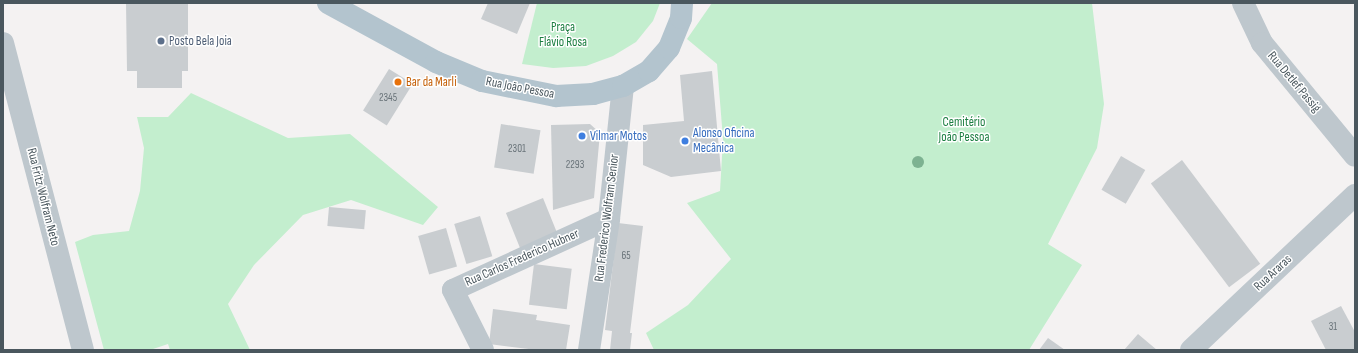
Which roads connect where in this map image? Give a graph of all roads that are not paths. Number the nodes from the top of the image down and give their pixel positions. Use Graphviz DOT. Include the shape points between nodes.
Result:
graph roads {
  1 [pos="328,3"];
  2 [pos="682,3"];
  3 [pos="1243,3"];
  4 [pos="3,43"];
  5 [pos="623,86"];
  6 [pos="1355,156"];
  7 [pos="1355,196"];
  8 [pos="609,219"];
  9 [pos="83,350"];
  10 [pos="483,350"];
  11 [pos="589,350"];
  12 [pos="1191,350"];
  1 -- 5 [label="main road, Rua João Pessoa" via="436,62 482,81 556,96 593,94"];
  2 -- 5 [label="main road, Rua João Pessoa" via="680,18 669,48 649,71"];
  3 -- 6 [label="street, Rua Detlef Passig" via="1262,43"];
  4 -- 9 [label="street, Rua Fritz Wolfram Neto"];
  5 -- 8 [label="street, Rua Frederico Wolfram Senior"];
  7 -- 12 [label="street, Rua Araras"];
  8 -- 10 [label="street, Rua Carlos Frederico Hubner" via="454,290"];
  8 -- 11 [label="street, Rua Frederico Wolfram Senior"];
}
